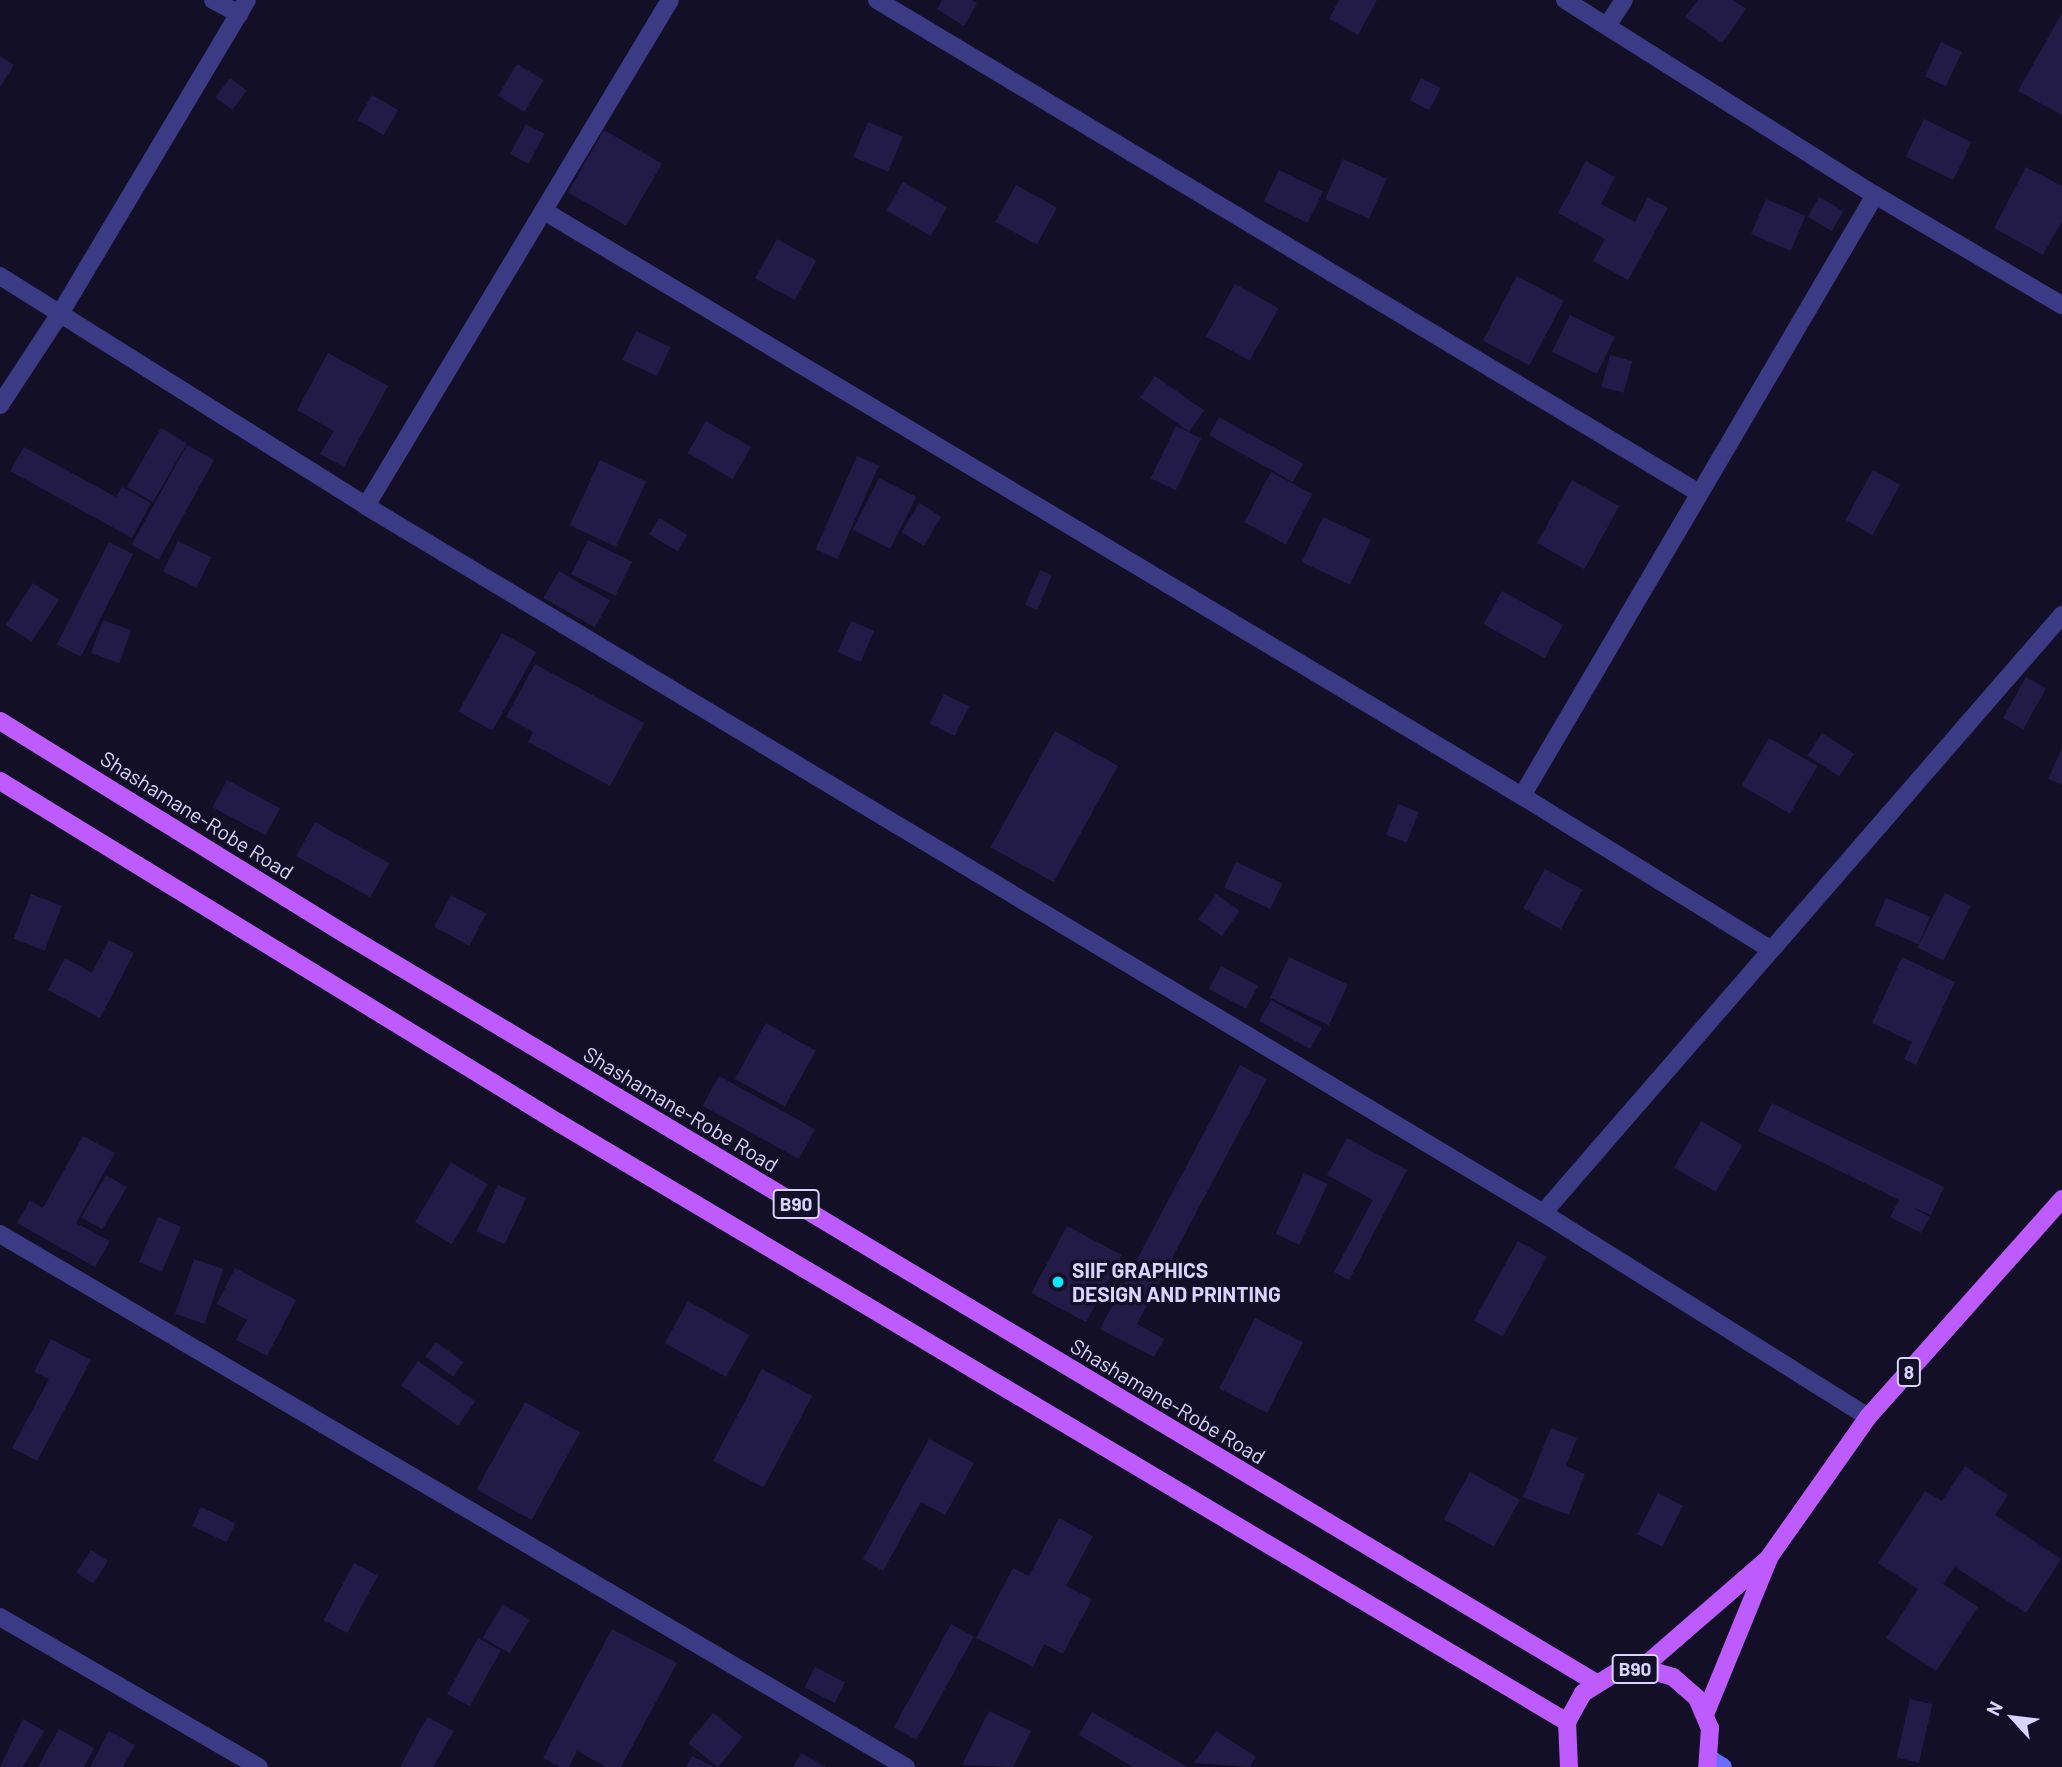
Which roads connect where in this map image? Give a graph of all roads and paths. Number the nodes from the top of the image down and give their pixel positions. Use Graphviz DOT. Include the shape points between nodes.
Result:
graph roads {
  1 [pos="213,0"];
  2 [pos="670,0"];
  3 [pos="877,0"];
  4 [pos="1564,0"];
  5 [pos="1624,0"];
  6 [pos="243,7"];
  7 [pos="1607,26"];
  8 [pos="1875,195"];
  9 [pos="544,211"];
  10 [pos="0,276"];
  11 [pos="2062,305"];
  12 [pos="61,312"];
  13 [pos="0,405"];
  14 [pos="1699,493"];
  15 [pos="366,506"];
  16 [pos="2062,615"];
  17 [pos="0,721"];
  18 [pos="0,781"];
  19 [pos="1522,796"];
  20 [pos="1771,950"];
  21 [pos="2062,1199"];
  22 [pos="1543,1213"];
  23 [pos="0,1234"];
  24 [pos="1868,1418"];
  25 [pos="1770,1556"];
  26 [pos="0,1617"];
  27 [pos="1642,1668"];
  28 [pos="1595,1682"];
  29 [pos="1706,1712"];
  30 [pos="1567,1722"];
  31 [pos="1713,1764"];
  32 [pos="259,1767"];
  33 [pos="906,1767"];
  34 [pos="1569,1767"];
  1 -- 6 [label="street"];
  2 -- 9 [label="street"];
  3 -- 14 [label="street"];
  4 -- 7 [label="street"];
  5 -- 7 [label="street"];
  6 -- 12 [label="street"];
  7 -- 8 [label="street"];
  8 -- 11 [label="street"];
  8 -- 14 [label="street"];
  9 -- 15 [label="street"];
  9 -- 19 [label="street"];
  10 -- 12 [label="street"];
  12 -- 13 [label="street"];
  12 -- 15 [label="street"];
  14 -- 19 [label="street"];
  15 -- 22 [label="street"];
  16 -- 20 [label="street"];
  17 -- 28 [label="main road, Shashamane-Robe Road / B90" via="350,937"];
  18 -- 30 [label="main road, B90" via="559,1123"];
  19 -- 20 [label="street"];
  20 -- 22 [label="street"];
  21 -- 24 [label="main road, 8"];
  22 -- 24 [label="street"];
  23 -- 33 [label="street"];
  24 -- 25 [label="main road, 8"];
  25 -- 27 [label="main road, 8"];
  25 -- 29 [label="main road, 8"];
  26 -- 32 [label="street"];
  27 -- 28 [label="main road, B90"];
  27 -- 29 [label="main road, B90" via="1687,1686"];
  28 -- 30 [label="main road, B90" via="1573,1707"];
  29 -- 31 [label="main road, B90"];
  30 -- 34 [label="main road" via="1564,1742"];
}
